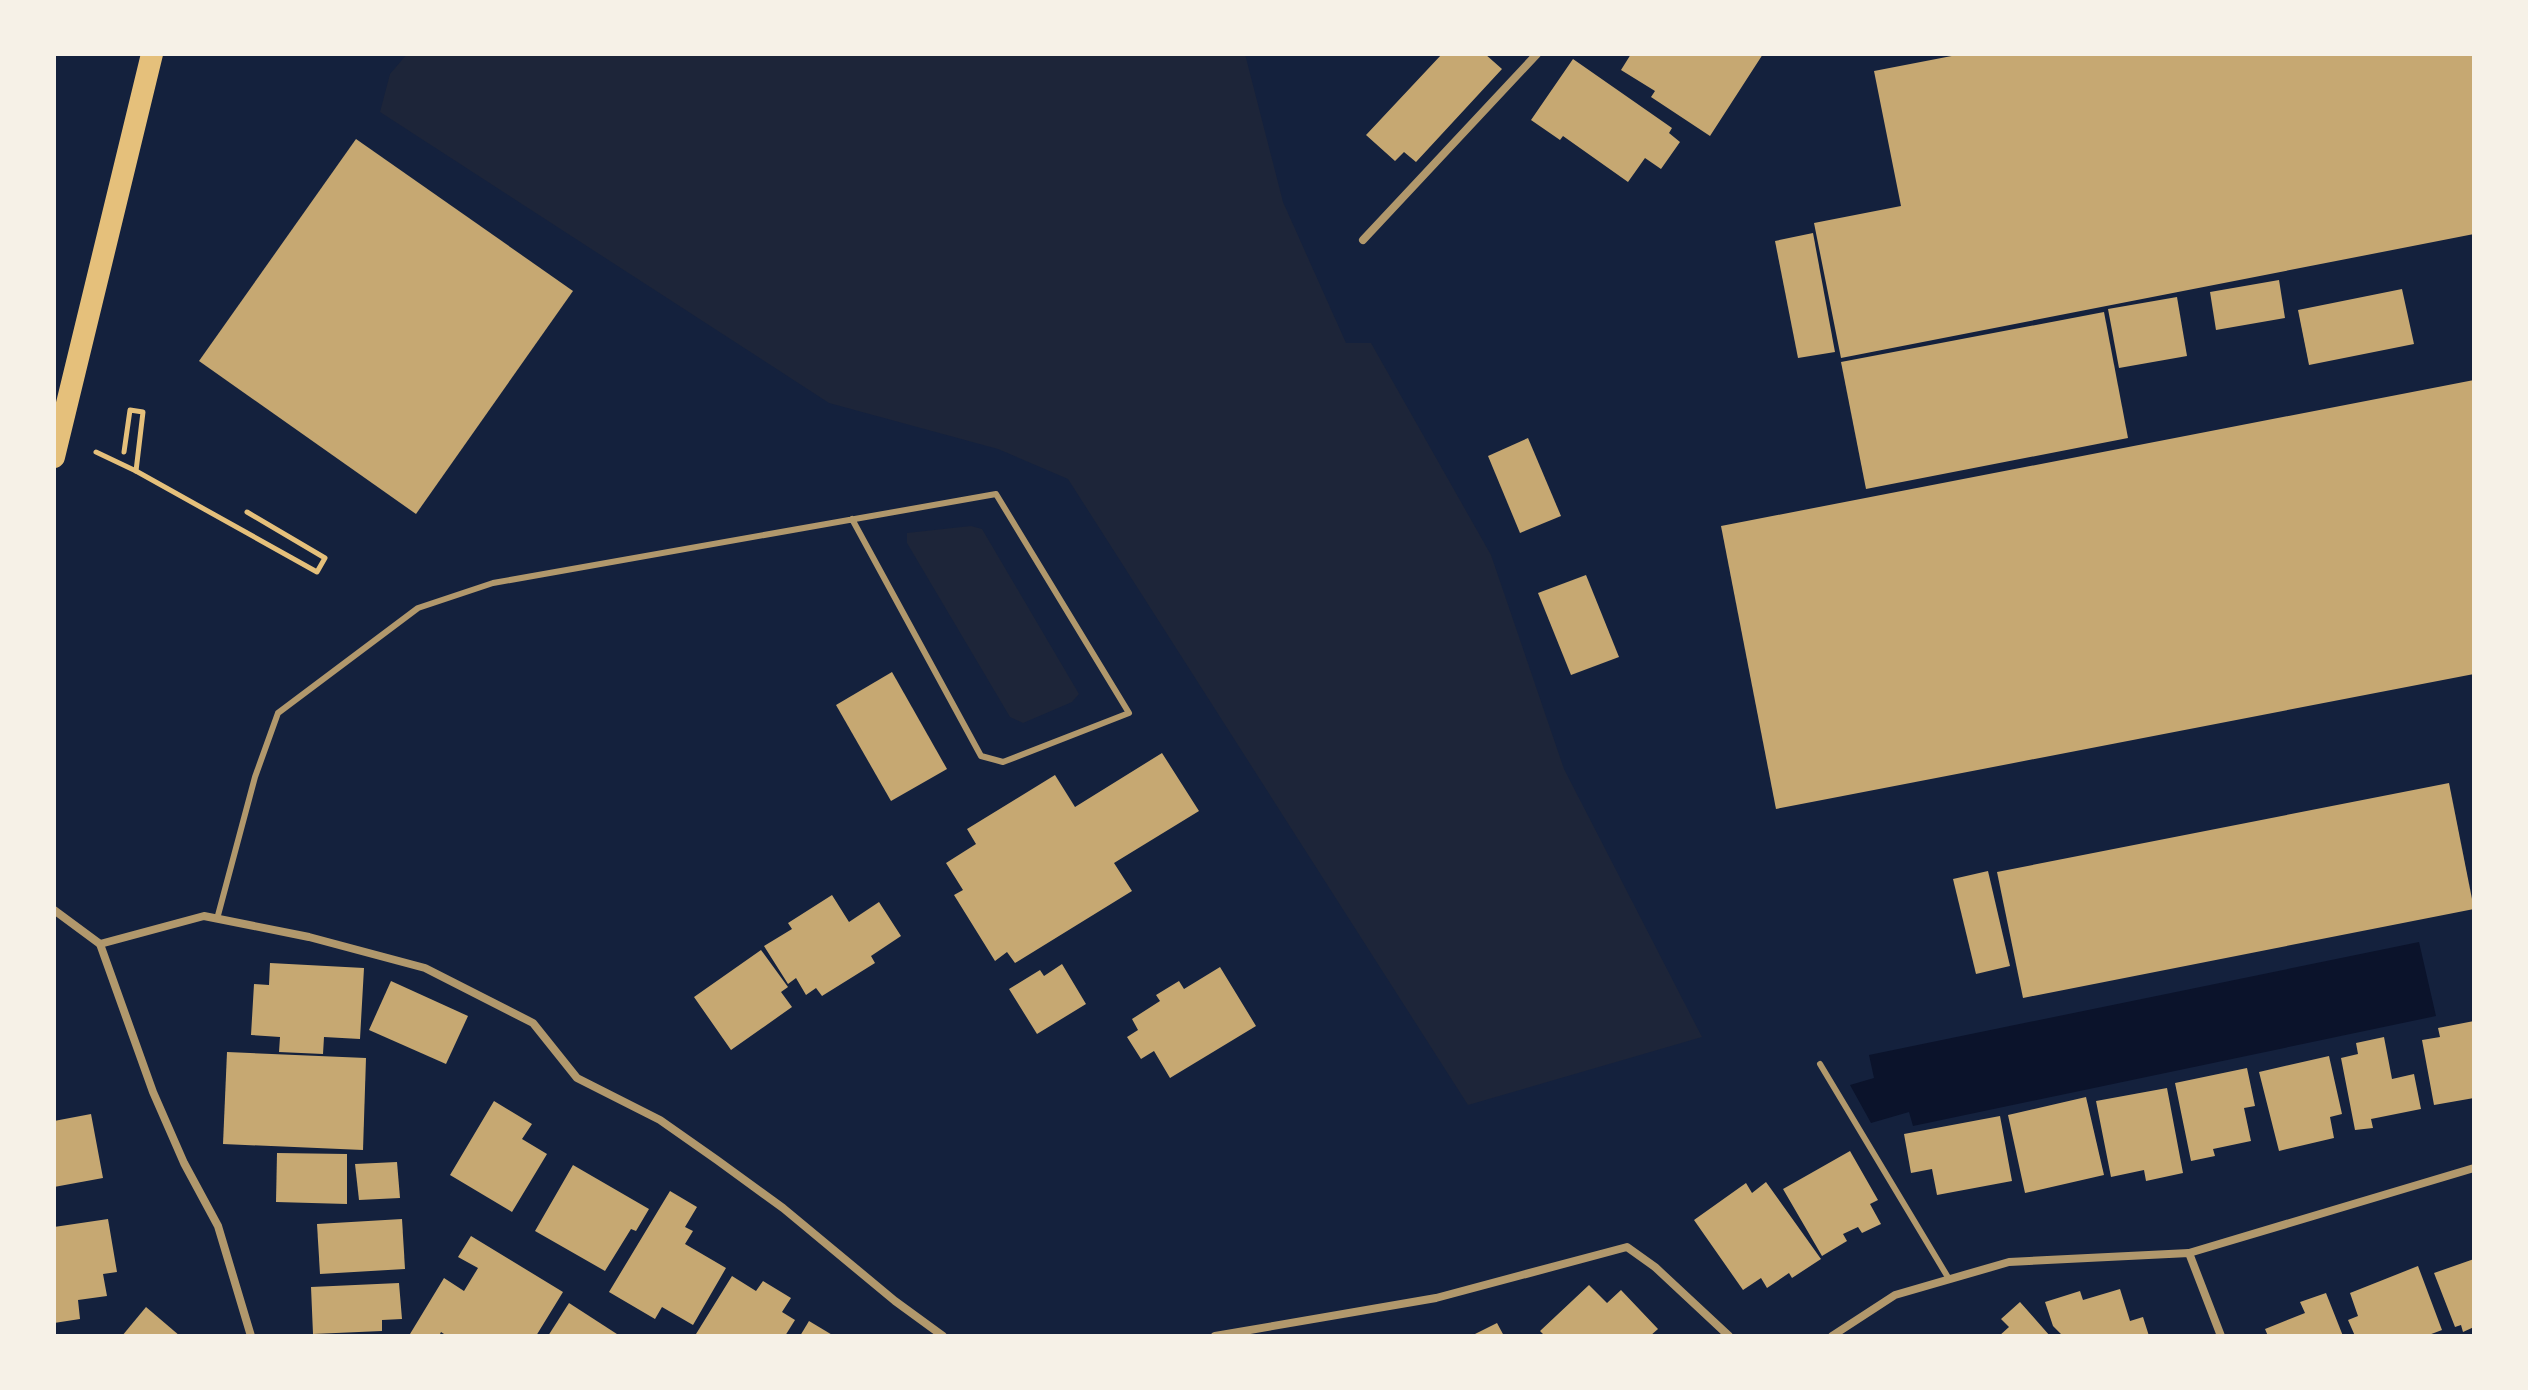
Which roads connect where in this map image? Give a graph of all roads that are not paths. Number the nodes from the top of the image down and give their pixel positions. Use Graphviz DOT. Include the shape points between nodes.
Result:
graph roads {
  1 [pos="152,54"];
  2 [pos="1537,54"];
  3 [pos="1363,240"];
  4 [pos="54,457"];
  5 [pos="852,519"];
  6 [pos="54,910"];
  7 [pos="217,919"];
  8 [pos="100,944"];
  9 [pos="1820,1064"];
  10 [pos="2474,1168"];
  11 [pos="2189,1253"];
  12 [pos="1949,1279"];
  13 [pos="251,1336"];
  14 [pos="943,1336"];
  15 [pos="1215,1336"];
  16 [pos="1729,1336"];
  17 [pos="1832,1336"];
  18 [pos="2221,1336"];
  1 -- 4 [label="highway"];
  2 -- 3 [label="street"];
  5 -- 5 [label="lane" via="996,494 1129,713 1003,762 981,756"];
  5 -- 7 [label="lane" via="493,583 418,608 278,713"];
  6 -- 8 [label="street"];
  7 -- 8 [label="street" via="204,916"];
  7 -- 14 [label="street" via="425,968 533,1023 577,1078 660,1120 717,1160"];
  8 -- 13 [label="street" via="153,1092 218,1226"];
  9 -- 12 [label="lane"];
  10 -- 11 [label="street"];
  11 -- 12 [label="street" via="2009,1262"];
  11 -- 18 [label="street"];
  12 -- 17 [label="street" via="1895,1295"];
  15 -- 16 [label="street" via="1436,1298 1627,1247"];
}
